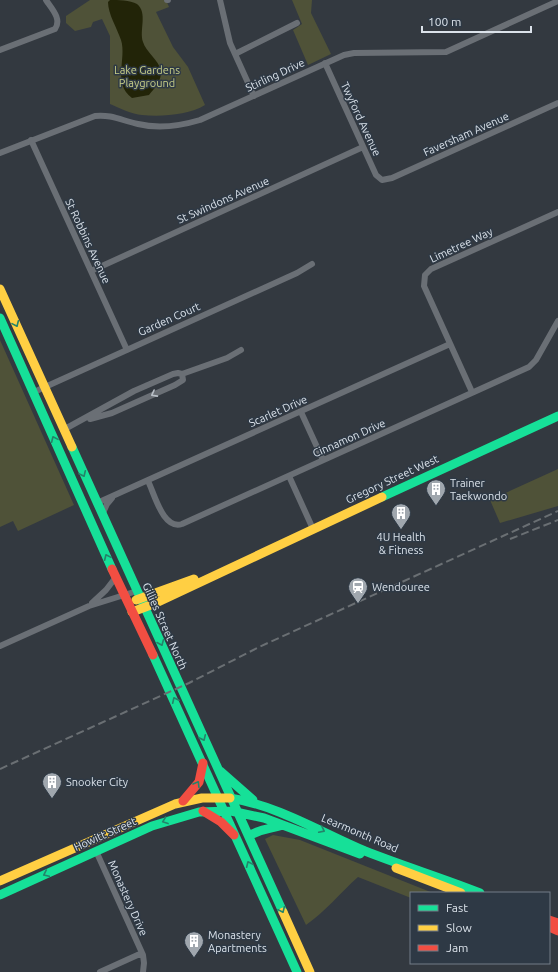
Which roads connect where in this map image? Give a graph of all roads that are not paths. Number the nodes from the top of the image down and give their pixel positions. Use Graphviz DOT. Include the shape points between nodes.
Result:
graph roads {
  1 [pos="46,0"];
  2 [pos="220,0"];
  3 [pos="558,1"];
  4 [pos="296,23"];
  5 [pos="0,50"];
  6 [pos="235,54"];
  7 [pos="325,63"];
  8 [pos="254,96"];
  9 [pos="558,103"];
  10 [pos="31,140"];
  11 [pos="363,147"];
  12 [pos="0,153"];
  13 [pos="382,180"];
  14 [pos="558,212"];
  15 [pos="312,264"];
  16 [pos="91,271"];
  17 [pos="0,289"];
  18 [pos="0,318"];
  19 [pos="558,321"];
  20 [pos="450,344"];
  21 [pos="127,350"];
  22 [pos="241,350"];
  23 [pos="182,374"];
  24 [pos="170,375"];
  25 [pos="175,386"];
  26 [pos="44,387"];
  27 [pos="138,389"];
  28 [pos="34,392"];
  29 [pos="472,392"];
  30 [pos="142,400"];
  31 [pos="301,412"];
  32 [pos="558,416"];
  33 [pos="77,423"];
  34 [pos="63,430"];
  35 [pos="323,460"];
  36 [pos="289,476"];
  37 [pos="148,481"];
  38 [pos="115,496"];
  39 [pos="97,503"];
  40 [pos="102,515"];
  41 [pos="313,529"];
  42 [pos="236,564"];
  43 [pos="116,577"];
  44 [pos="139,594"];
  45 [pos="126,599"];
  46 [pos="89,606"];
  47 [pos="145,607"];
  48 [pos="132,612"];
  49 [pos="0,646"];
  50 [pos="203,762"];
  51 [pos="218,770"];
  52 [pos="218,796"];
  53 [pos="231,797"];
  54 [pos="183,801"];
  55 [pos="254,801"];
  56 [pos="225,810"];
  57 [pos="202,811"];
  58 [pos="237,812"];
  59 [pos="283,825"];
  60 [pos="249,836"];
  61 [pos="238,838"];
  62 [pos="90,840"];
  63 [pos="96,851"];
  64 [pos="0,881"];
  65 [pos="445,883"];
  66 [pos="459,892"];
  67 [pos="476,892"];
  68 [pos="0,894"];
  69 [pos="551,923"];
  70 [pos="558,931"];
  71 [pos="142,953"];
  72 [pos="100,972"];
  73 [pos="142,972"];
  74 [pos="297,972"];
  75 [pos="310,972"];
  1 -- 5 [label="street" via="57,18 58,24 55,29"];
  2 -- 6 [label="street" via="228,37"];
  3 -- 7 [label="street, Stirling Drive" via="446,52 354,53"];
  4 -- 6 [label="street"];
  6 -- 8 [label="street"];
  7 -- 8 [label="street, Stirling Drive"];
  7 -- 11 [label="street, Twyford Avenue"];
  8 -- 10 [label="street, Stirling Drive" via="200,120 182,125 150,126 100,116 88,118"];
  9 -- 13 [label="street, Faversham Avenue" via="392,178"];
  10 -- 12 [label="street, Stirling Drive"];
  10 -- 16 [label="street, St Robbins Avenue"];
  11 -- 13 [label="street, Twyford Avenue" via="376,175"];
  11 -- 16 [label="street, St Swindons Avenue"];
  14 -- 20 [label="street, Limetree Way" via="426,273 423,279 424,286"];
  15 -- 21 [label="street, Garden Court"];
  16 -- 21 [label="street, St Robbins Avenue"];
  17 -- 26 [label="main road, Gillies Street North, one-way"];
  18 -- 28 [label="main road, Gillies Street North"];
  19 -- 29 [label="street, Cinnamon Drive" via="531,366"];
  20 -- 29 [label="street, Limetree Way"];
  20 -- 31 [label="street, Scarlet Drive"];
  21 -- 26 [label="street, Garden Court"];
  22 -- 23 [label="street" via="227,358"];
  23 -- 24 [label="street"];
  23 -- 25 [label="street" via="183,380"];
  24 -- 25 [label="street"];
  24 -- 27 [label="street"];
  25 -- 30 [label="street, one-way"];
  26 -- 28 [label="street, Garden Court"];
  26 -- 34 [label="main road, Gillies Street North"];
  27 -- 30 [label="street"];
  27 -- 33 [label="street"];
  43 -- 28 [label="main road, Gillies Street North, one-way"];
  29 -- 35 [label="street, Cinnamon Drive"];
  30 -- 33 [label="street" via="112,413"];
  31 -- 35 [label="street"];
  31 -- 37 [label="street, Scarlet Drive"];
  32 -- 41 [label="main road, Gregory Street West"];
  33 -- 34 [label="street"];
  34 -- 39 [label="main road, Gillies Street North, one-way"];
  35 -- 36 [label="street, Cinnamon Drive"];
  36 -- 37 [label="street, Cinnamon Drive" via="177,525 166,520"];
  36 -- 41 [label="street"];
  37 -- 38 [label="street, Scarlet Drive"];
  38 -- 39 [label="street, Scarlet Drive"];
  38 -- 40 [label="street, Scarlet Drive" via="107,504"];
  39 -- 40 [label="main road, Gillies Street North"];
  40 -- 44 [label="main road, Gillies Street North"];
  41 -- 42 [label="main road, Gregory Street West"];
  42 -- 44 [label="main road, Gregory Street West"];
  42 -- 47 [label="main road, Gregory Street West"];
  43 -- 45 [label="main road, Gillies Street North"];
  43 -- 46 [label="street" via="102,595"];
  44 -- 45 [label="main road, Gregory Street West"];
  44 -- 47 [label="main road, Gillies Street North"];
  45 -- 46 [label="street"];
  45 -- 48 [label="main road, Gillies Street North"];
  46 -- 49 [label="street"];
  47 -- 48 [label="main road, Gregory Street West"];
  47 -- 51 [label="main road, Gillies Street North, one-way"];
  50 -- 48 [label="main road, Gillies Street North, one-way"];
  50 -- 52 [label="main road, Gillies Street North"];
  54 -- 50 [label="main road, one-way" via="199,782"];
  51 -- 53 [label="main road, Gillies Street North"];
  51 -- 55 [label="main road"];
  52 -- 53 [label="main road, Howitt Street"];
  52 -- 54 [label="main road, Howitt Street"];
  52 -- 56 [label="main road, Gillies Street North"];
  53 -- 55 [label="main road, Learmonth Road"];
  53 -- 58 [label="main road, Gillies Street North"];
  54 -- 62 [label="main road, Howitt Street"];
  55 -- 65 [label="main road, Learmonth Road, one-way"];
  56 -- 57 [label="main road, Howitt Street"];
  56 -- 58 [label="main road, Learmonth Road"];
  56 -- 61 [label="main road, Gillies Street North"];
  57 -- 61 [label="main road" via="221,822"];
  57 -- 63 [label="main road, Howitt Street, one-way" via="154,825"];
  58 -- 59 [label="main road, Learmonth Road"];
  58 -- 60 [label="main road, Gillies Street North"];
  59 -- 60 [label="main road" via="262,828"];
  59 -- 65 [label="main road, Learmonth Road"];
  60 -- 75 [label="main road, Gillies Street North, one-way"];
  74 -- 61 [label="main road, Gillies Street North, one-way"];
  62 -- 63 [label="main road"];
  62 -- 64 [label="main road, Howitt Street"];
  63 -- 68 [label="main road, Howitt Street, one-way"];
  63 -- 71 [label="street, Monastery Drive"];
  65 -- 66 [label="main road, Learmonth Road"];
  65 -- 67 [label="main road, Learmonth Road"];
  69 -- 70 [label="main road"];
  71 -- 72 [label="street, Monastery Drive"];
  71 -- 73 [label="street, Monastery Drive"];
}
